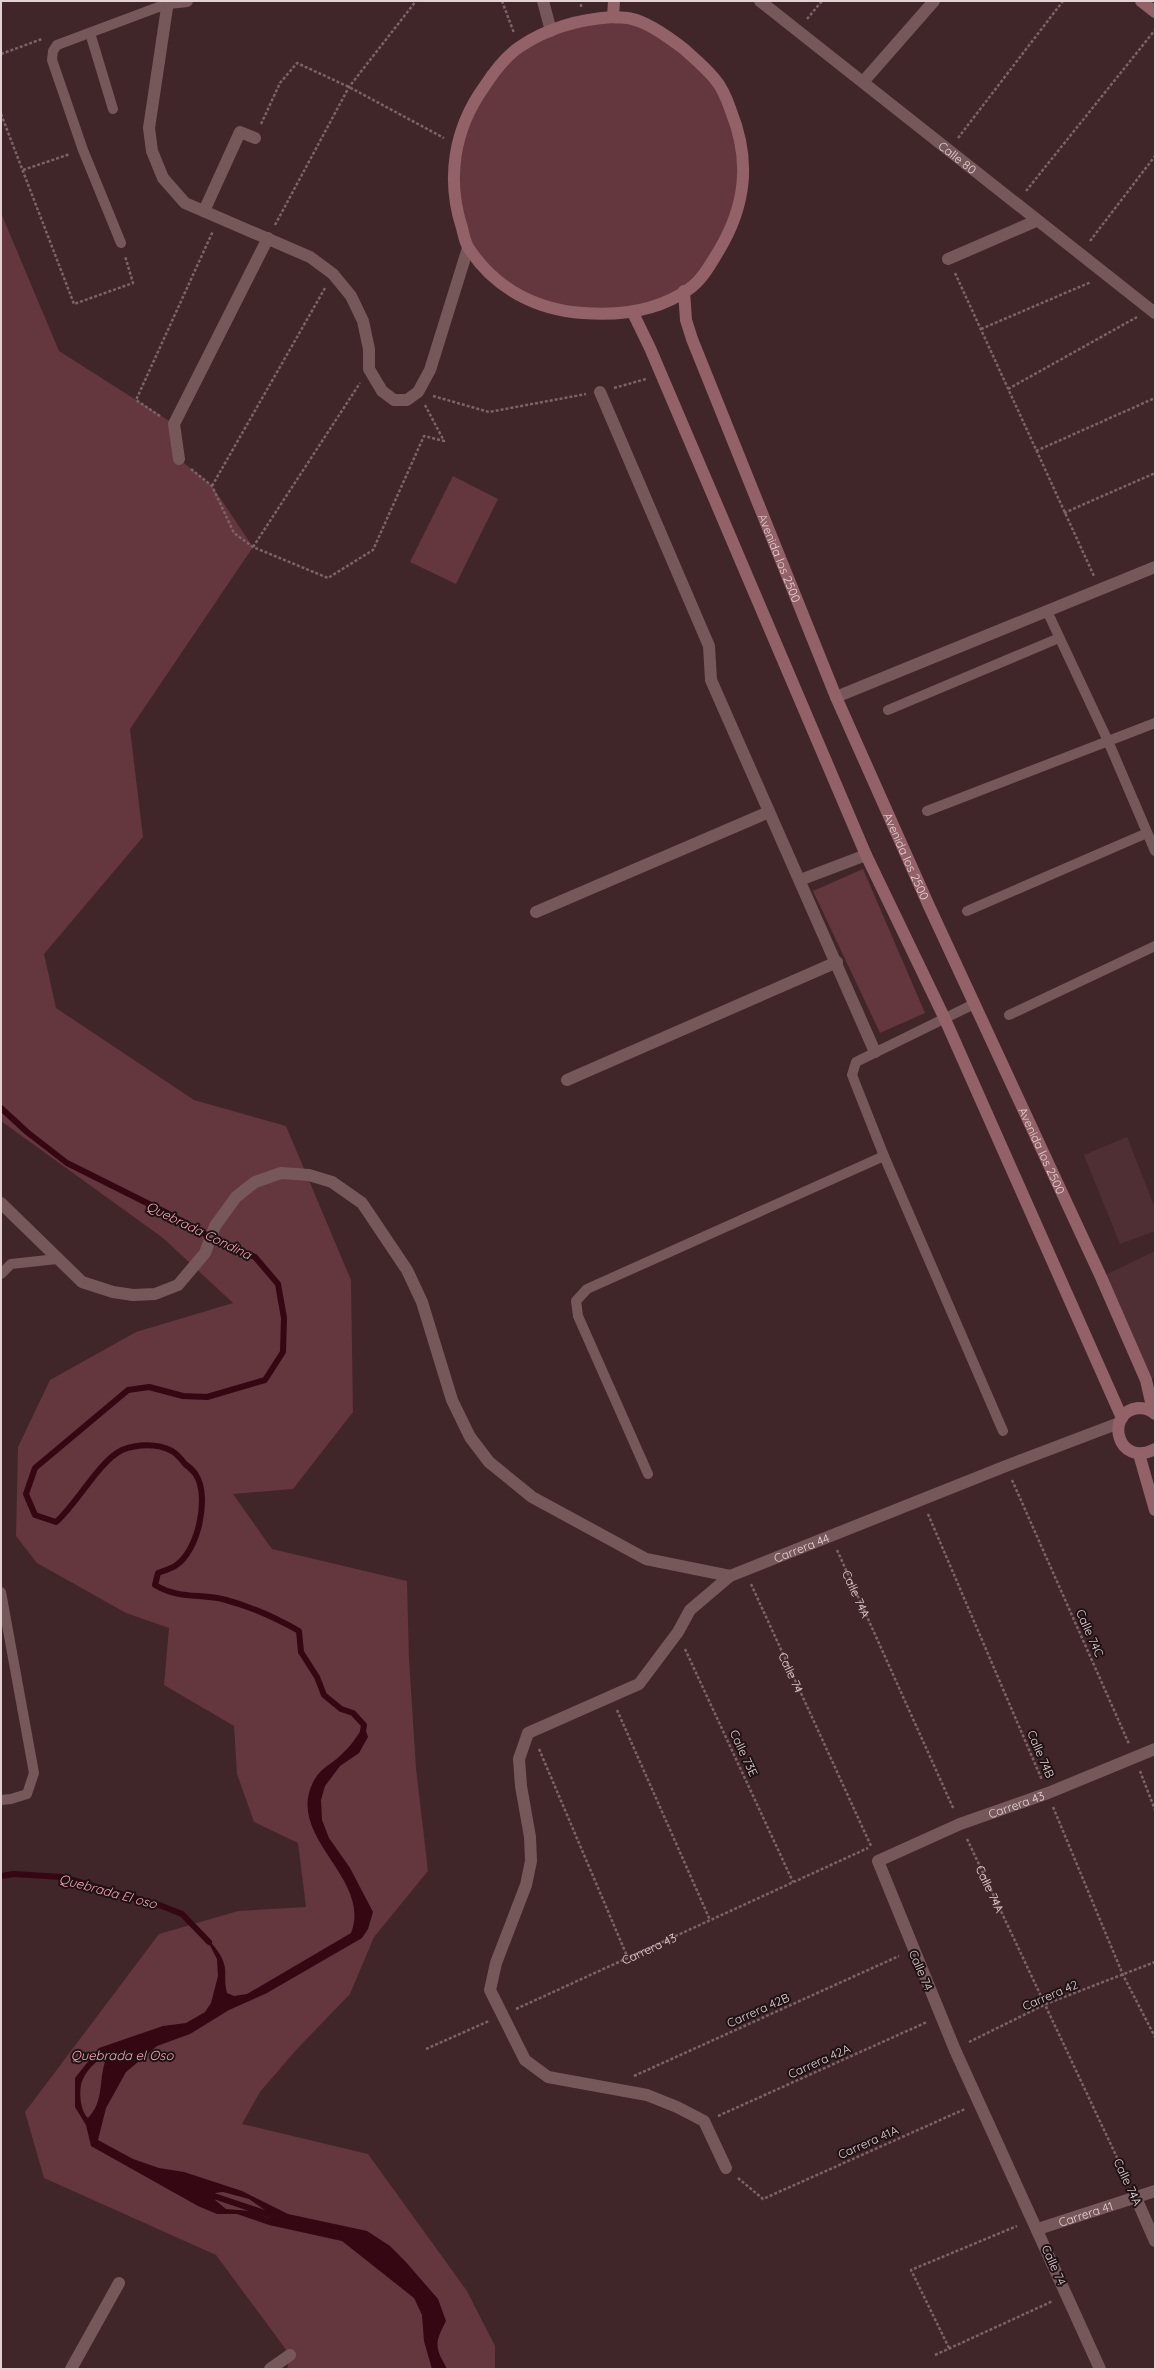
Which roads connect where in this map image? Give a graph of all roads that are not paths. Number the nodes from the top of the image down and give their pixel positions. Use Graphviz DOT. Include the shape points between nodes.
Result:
graph roads {
  1 [pos="187,1"];
  2 [pos="543,1"];
  3 [pos="614,1"];
  4 [pos="760,1"];
  5 [pos="934,1"];
  6 [pos="1141,1"];
  7 [pos="168,2"];
  8 [pos="1155,12"];
  9 [pos="613,17"];
  10 [pos="551,30"];
  11 [pos="90,32"];
  12 [pos="863,82"];
  13 [pos="113,109"];
  14 [pos="255,138"];
  15 [pos="204,211"];
  16 [pos="1036,221"];
  17 [pos="268,238"];
  18 [pos="121,242"];
  19 [pos="468,248"];
  20 [pos="948,259"];
  21 [pos="684,291"];
  22 [pos="1154,309"];
  23 [pos="633,313"];
  24 [pos="600,392"];
  25 [pos="178,459"];
  26 [pos="1155,567"];
  27 [pos="1047,610"];
  28 [pos="1059,638"];
  29 [pos="836,697"];
  30 [pos="888,710"];
  31 [pos="1155,723"];
  32 [pos="1108,741"];
  33 [pos="927,811"];
  34 [pos="769,812"];
  35 [pos="1147,833"];
  36 [pos="1155,851"];
  37 [pos="866,855"];
  38 [pos="800,880"];
  39 [pos="967,911"];
  40 [pos="536,912"];
  41 [pos="1155,946"];
  42 [pos="837,962"];
  43 [pos="974,1004"];
  44 [pos="1009,1015"];
  45 [pos="944,1017"];
  46 [pos="875,1052"];
  47 [pos="567,1080"];
  48 [pos="884,1156"];
  49 [pos="1,1203"];
  50 [pos="57,1259"];
  51 [pos="1,1274"];
  52 [pos="1154,1412"];
  53 [pos="1120,1420"];
  54 [pos="1003,1430"];
  55 [pos="1155,1449"];
  56 [pos="1139,1454"];
  57 [pos="648,1474"];
  58 [pos="1155,1510"];
  59 [pos="730,1576"];
  60 [pos="1,1592"];
  61 [pos="1155,1749"];
  62 [pos="1,1800"];
  63 [pos="878,1861"];
  64 [pos="726,2168"];
  65 [pos="1155,2191"];
  66 [pos="1136,2198"];
  67 [pos="1035,2224"];
  68 [pos="1155,2241"];
  69 [pos="119,2283"];
  70 [pos="290,2355"];
  71 [pos="71,2369"];
  72 [pos="270,2369"];
  73 [pos="1100,2369"];
  1 -- 7 [label="street"];
  2 -- 10 [label="street"];
  3 -- 9 [label="main road"];
  4 -- 12 [label="street, Calle 80"];
  5 -- 12 [label="street"];
  6 -- 8 [label="main road"];
  7 -- 11 [label="lane"];
  7 -- 15 [label="street" via="148,128 152,151 163,178 185,203"];
  9 -- 10 [label="main road" via="589,19"];
  9 -- 21 [label="main road" via="633,19 671,39 696,59 715,79 726,98 743,144 744,185 730,232 706,271"];
  10 -- 19 [label="main road" via="520,46 489,78 470,106 457,145 453,174 458,217"];
  11 -- 13 [label="lane"];
  11 -- 18 [label="lane" via="57,45 52,60 83,150"];
  12 -- 16 [label="street, Calle 80"];
  14 -- 15 [label="street" via="240,132"];
  15 -- 17 [label="street"];
  16 -- 20 [label="street"];
  16 -- 22 [label="street, Calle 80"];
  17 -- 19 [label="street" via="310,257 333,274 351,296 363,321 369,349 369,369 382,391 394,400 407,400 418,392 430,370"];
  17 -- 25 [label="street" via="174,424"];
  19 -- 23 [label="main road" via="495,279 519,296 550,309 584,313"];
  21 -- 23 [label="main road" via="653,307"];
  21 -- 29 [label="main road, Avenida los 2500" via="686,320 692,339"];
  23 -- 37 [label="main road" via="662,374"];
  24 -- 34 [label="street" via="709,646 711,680"];
  26 -- 27 [label="street"];
  27 -- 28 [label="lane"];
  27 -- 29 [label="street"];
  28 -- 30 [label="lane"];
  28 -- 32 [label="lane"];
  29 -- 43 [label="main road, Avenida los 2500"];
  31 -- 32 [label="lane"];
  32 -- 33 [label="lane"];
  32 -- 35 [label="lane"];
  34 -- 38 [label="street"];
  34 -- 40 [label="street"];
  35 -- 36 [label="lane"];
  35 -- 39 [label="lane"];
  37 -- 38 [label="street"];
  37 -- 45 [label="main road"];
  38 -- 42 [label="street"];
  41 -- 44 [label="lane"];
  42 -- 46 [label="street"];
  42 -- 47 [label="street"];
  43 -- 45 [label="lane"];
  43 -- 52 [label="main road, Avenida los 2500" via="1101,1277 1146,1380"];
  45 -- 46 [label="lane"];
  45 -- 53 [label="main road"];
  46 -- 48 [label="lane" via="856,1062 852,1075"];
  48 -- 54 [label="lane"];
  48 -- 57 [label="lane" via="587,1289 576,1301 578,1316"];
  49 -- 50 [label="street"];
  50 -- 51 [label="lane" via="11,1264"];
  50 -- 59 [label="street" via="82,1282 113,1292 133,1295 155,1294 178,1285 205,1254 215,1226 236,1197 255,1182 281,1173 310,1175 332,1182 362,1203 407,1270 422,1302 452,1400 470,1437 489,1462 532,1497 646,1559"];
  52 -- 53 [label="main road, Avenida los 2500" via="1136,1408"];
  53 -- 56 [label="main road" via="1118,1436 1121,1443"];
  53 -- 59 [label="street, Carrera 44"];
  55 -- 56 [label="main road"];
  56 -- 58 [label="main road"];
  59 -- 64 [label="street, Carrera 44" via="690,1610 678,1632 639,1684 530,1732 519,1759 520,1786 530,1837 531,1860 526,1885 496,1963 490,1990 525,2060 548,2077 648,2095 677,2107 704,2122"];
  60 -- 62 [label="lane" via="34,1773 27,1794"];
  61 -- 63 [label="street, Carrera 43" via="1048,1793 960,1824"];
  63 -- 67 [label="street, Calle 74" via="940,2016"];
  65 -- 66 [label="street, Carrera 41"];
  66 -- 67 [label="street, Carrera 41"];
  66 -- 68 [label="street, Calle 74A"];
  67 -- 73 [label="street, Calle 74"];
  69 -- 71 [label="street"];
  70 -- 72 [label="street"];
}
